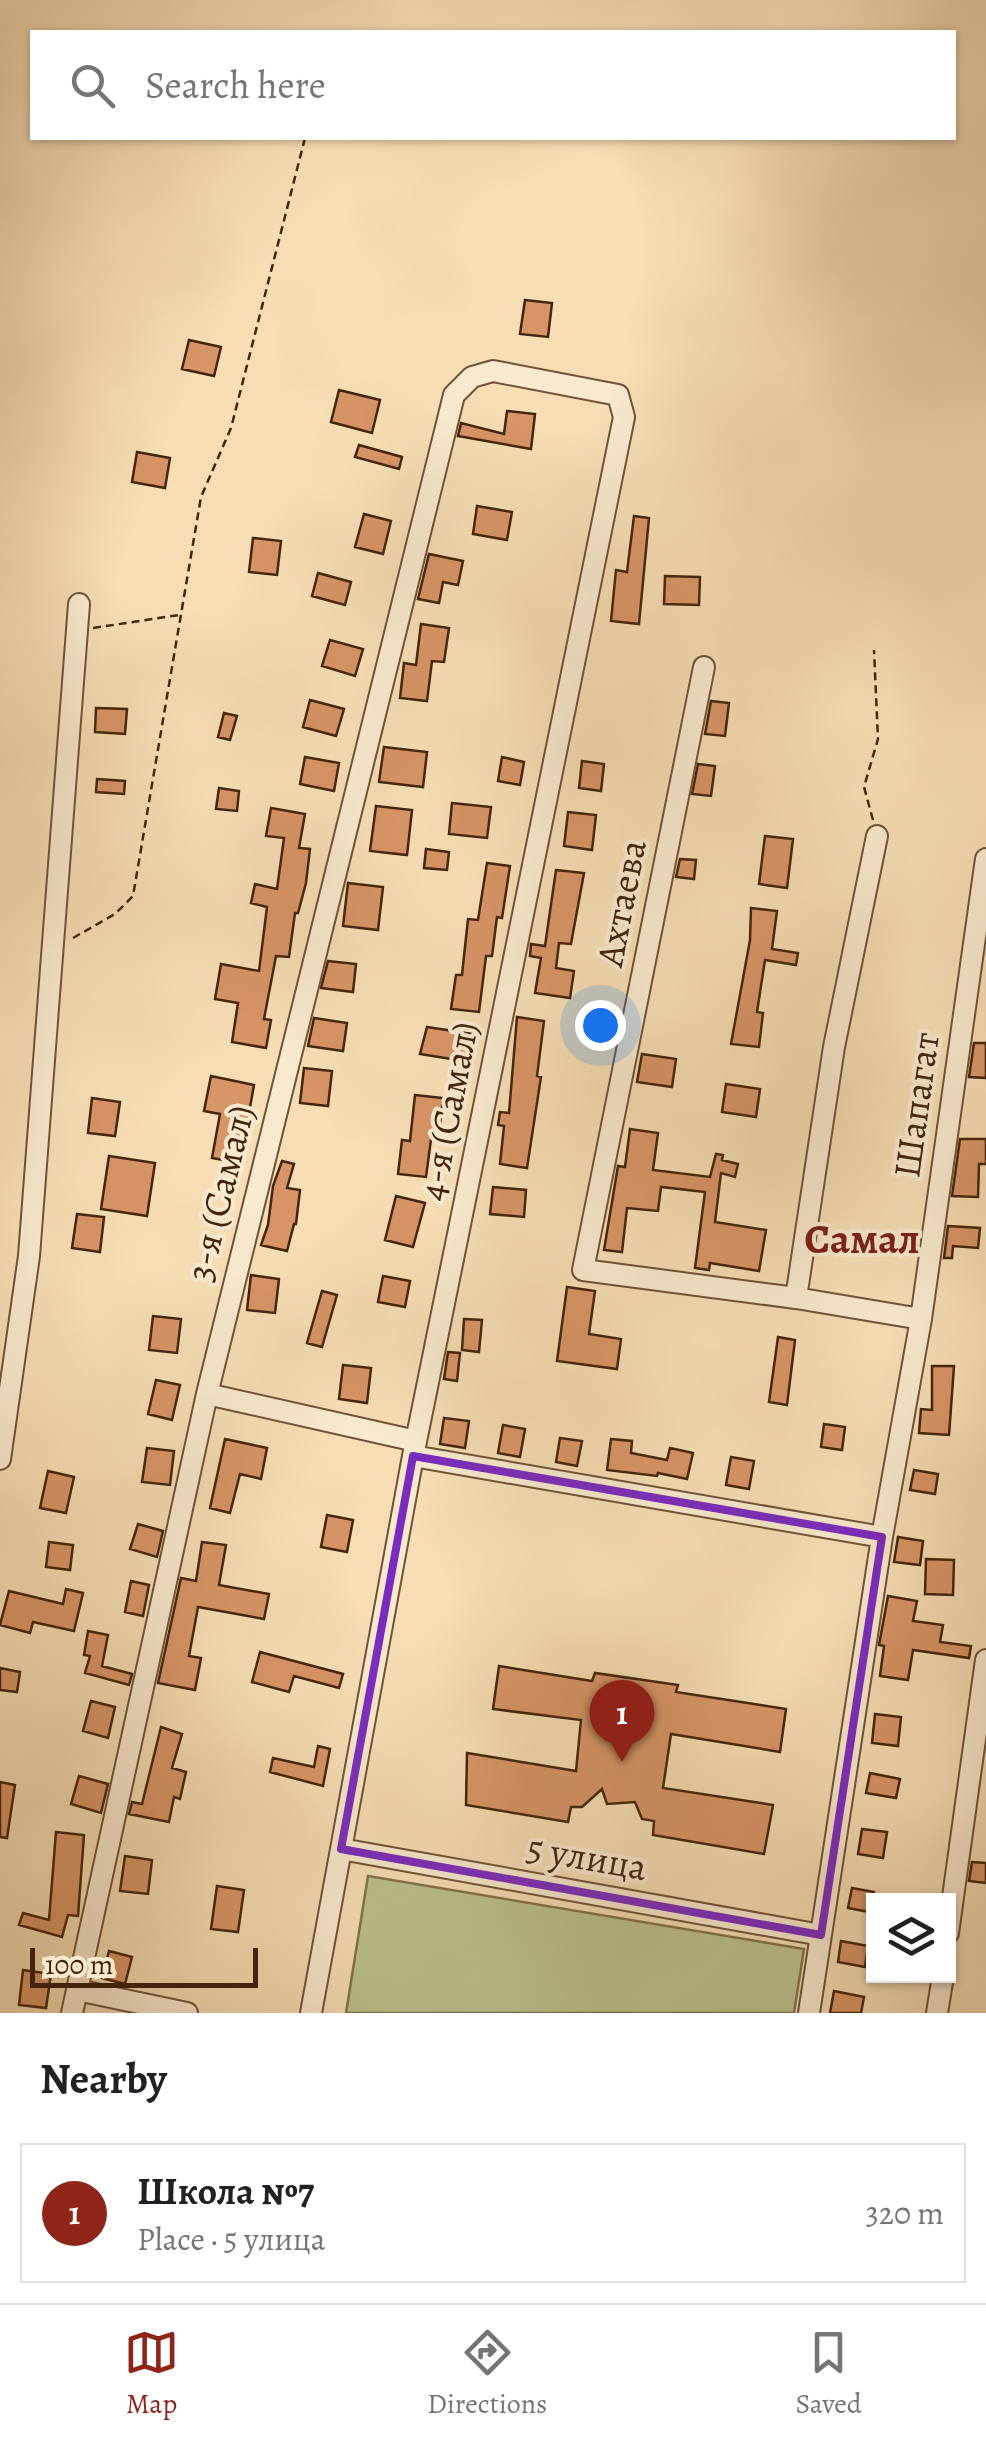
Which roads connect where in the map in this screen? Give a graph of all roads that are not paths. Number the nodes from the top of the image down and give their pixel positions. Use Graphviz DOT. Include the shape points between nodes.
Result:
graph roads {
  1 [pos="454,394"];
  2 [pos="79,604"];
  3 [pos="704,667"];
  4 [pos="877,836"];
  5 [pos="986,860"];
  6 [pos="796,1298"];
  7 [pos="921,1319"];
  8 [pos="207,1394"];
  9 [pos="415,1449"];
  10 [pos="0,1459"];
  11 [pos="882,1537"];
  12 [pos="986,1660"];
  13 [pos="341,1849"];
  14 [pos="953,1893"];
  15 [pos="821,1935"];
  16 [pos="941,1983"];
  17 [pos="78,1990"];
  18 [pos="72,2013"];
  19 [pos="187,2013"];
  20 [pos="310,2013"];
  21 [pos="809,2013"];
  22 [pos="938,2013"];
  1 -- 8 [label="street, 3-я (Самал)"];
  1 -- 9 [label="street, 4-я (Самал)" via="472,377 493,372 618,395 624,418"];
  2 -- 10 [label="street" via="30,1256"];
  3 -- 6 [label="street, Ахтаева" via="583,1270"];
  4 -- 6 [label="street" via="834,1047"];
  5 -- 7 [label="street, Шапагат"];
  6 -- 7 [label="street"];
  7 -- 11 [label="street, Шапагат"];
  8 -- 9 [label="street"];
  8 -- 17 [label="street, 3-я (Самал)"];
  9 -- 11 [label="street"];
  9 -- 13 [label="street, 4-я (Самал)"];
  11 -- 15 [label="street, Шапагат"];
  12 -- 14 [label="street"];
  13 -- 15 [label="street, 5 улица"];
  13 -- 20 [label="street, 4-я (Самал)"];
  15 -- 21 [label="street, Шапагат"];
  16 -- 22 [label="street"];
  17 -- 18 [label="street, 3-я (Самал)"];
  17 -- 19 [label="street"];
}
